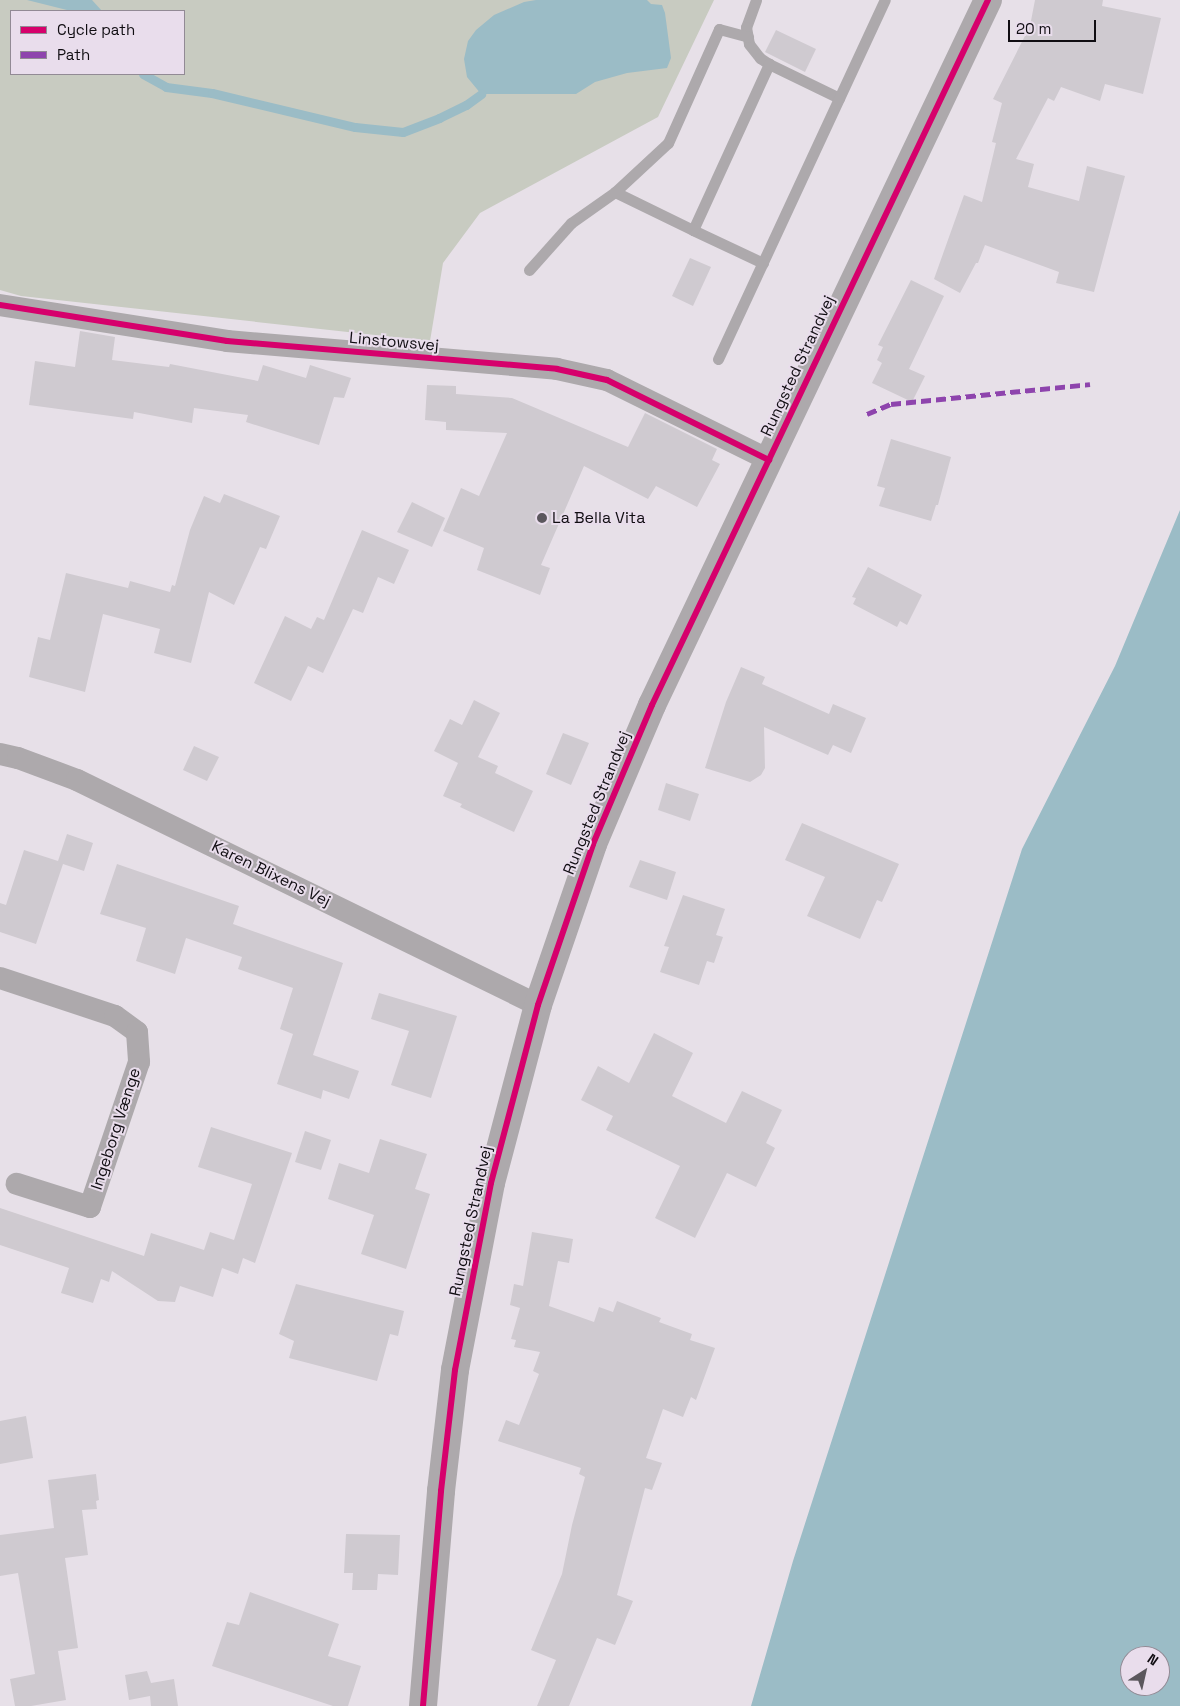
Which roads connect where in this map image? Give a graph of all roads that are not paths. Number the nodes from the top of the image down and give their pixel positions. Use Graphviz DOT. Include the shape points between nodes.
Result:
graph roads {
  1 [pos="756,0"];
  2 [pos="885,0"];
  3 [pos="988,0"];
  4 [pos="748,38"];
  5 [pos="770,64"];
  6 [pos="839,98"];
  7 [pos="615,192"];
  8 [pos="693,230"];
  9 [pos="763,263"];
  10 [pos="529,270"];
  11 [pos="0,305"];
  12 [pos="718,359"];
  13 [pos="769,460"];
  14 [pos="0,754"];
  15 [pos="0,978"];
  16 [pos="538,1005"];
  17 [pos="17,1184"];
  18 [pos="423,1706"];
  1 -- 4 [label="lane" via="746,27"];
  2 -- 6 [label="lane"];
  3 -- 13 [label="main road, Rungsted Strandvej"];
  4 -- 5 [label="lane" via="760,58"];
  4 -- 7 [label="lane" via="719,29 668,143"];
  5 -- 6 [label="lane"];
  5 -- 8 [label="lane"];
  6 -- 9 [label="lane"];
  7 -- 8 [label="lane"];
  7 -- 10 [label="lane" via="571,223"];
  8 -- 9 [label="lane"];
  9 -- 12 [label="lane"];
  11 -- 13 [label="street, Linstowsvej" via="228,341 557,369 607,380"];
  13 -- 16 [label="main road, Rungsted Strandvej" via="652,705 593,844"];
  14 -- 16 [label="street, Karen Blixens Vej" via="77,780"];
  15 -- 17 [label="street, Ingeborg Vænge" via="115,1016 137,1032 138,1062 90,1207"];
  16 -- 18 [label="main road, Rungsted Strandvej" via="491,1183 455,1370"];
}
